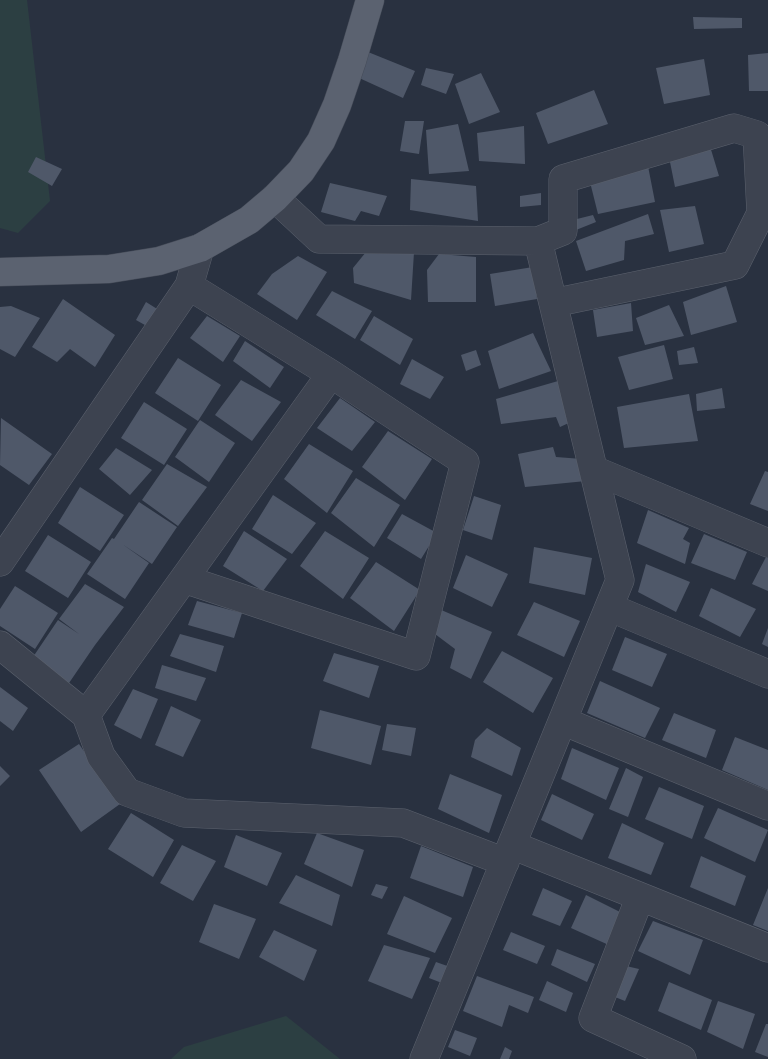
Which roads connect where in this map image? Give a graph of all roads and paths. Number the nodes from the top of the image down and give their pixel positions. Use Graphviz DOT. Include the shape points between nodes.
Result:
graph roads {
  1 [pos="370,0"];
  2 [pos="275,198"];
  3 [pos="538,241"];
  4 [pos="200,248"];
  5 [pos="0,272"];
  6 [pos="189,286"];
  7 [pos="553,303"];
  8 [pos="331,374"];
  9 [pos="594,470"];
  10 [pos="768,543"];
  11 [pos="0,562"];
  12 [pos="184,579"];
  13 [pos="609,607"];
  14 [pos="0,645"];
  15 [pos="768,674"];
  16 [pos="86,715"];
  17 [pos="562,721"];
  18 [pos="768,806"];
  19 [pos="508,853"];
  20 [pos="640,897"];
  21 [pos="768,948"];
  22 [pos="424,1059"];
  23 [pos="682,1059"];
  1 -- 2 [label="main road" via="352,61 321,141"];
  2 -- 3 [label="street" via="319,238"];
  2 -- 4 [label="main road" via="249,220"];
  3 -- 7 [label="street"];
  3 -- 7 [label="street" via="563,231 563,179 734,128 757,134 761,213 735,266"];
  4 -- 5 [label="main road" via="158,261 109,269"];
  4 -- 6 [label="street"];
  6 -- 8 [label="street"];
  6 -- 11 [label="street"];
  7 -- 9 [label="street"];
  8 -- 12 [label="street"];
  8 -- 12 [label="street" via="465,462 416,656"];
  9 -- 10 [label="street"];
  9 -- 13 [label="street" via="620,580"];
  12 -- 16 [label="street"];
  13 -- 15 [label="street"];
  13 -- 17 [label="street"];
  14 -- 16 [label="street"];
  16 -- 19 [label="street" via="101,756 126,792 184,814 402,823"];
  17 -- 18 [label="street"];
  17 -- 19 [label="street"];
  19 -- 20 [label="street"];
  19 -- 22 [label="street"];
  20 -- 21 [label="street"];
  20 -- 23 [label="street" via="593,1018"];
}
